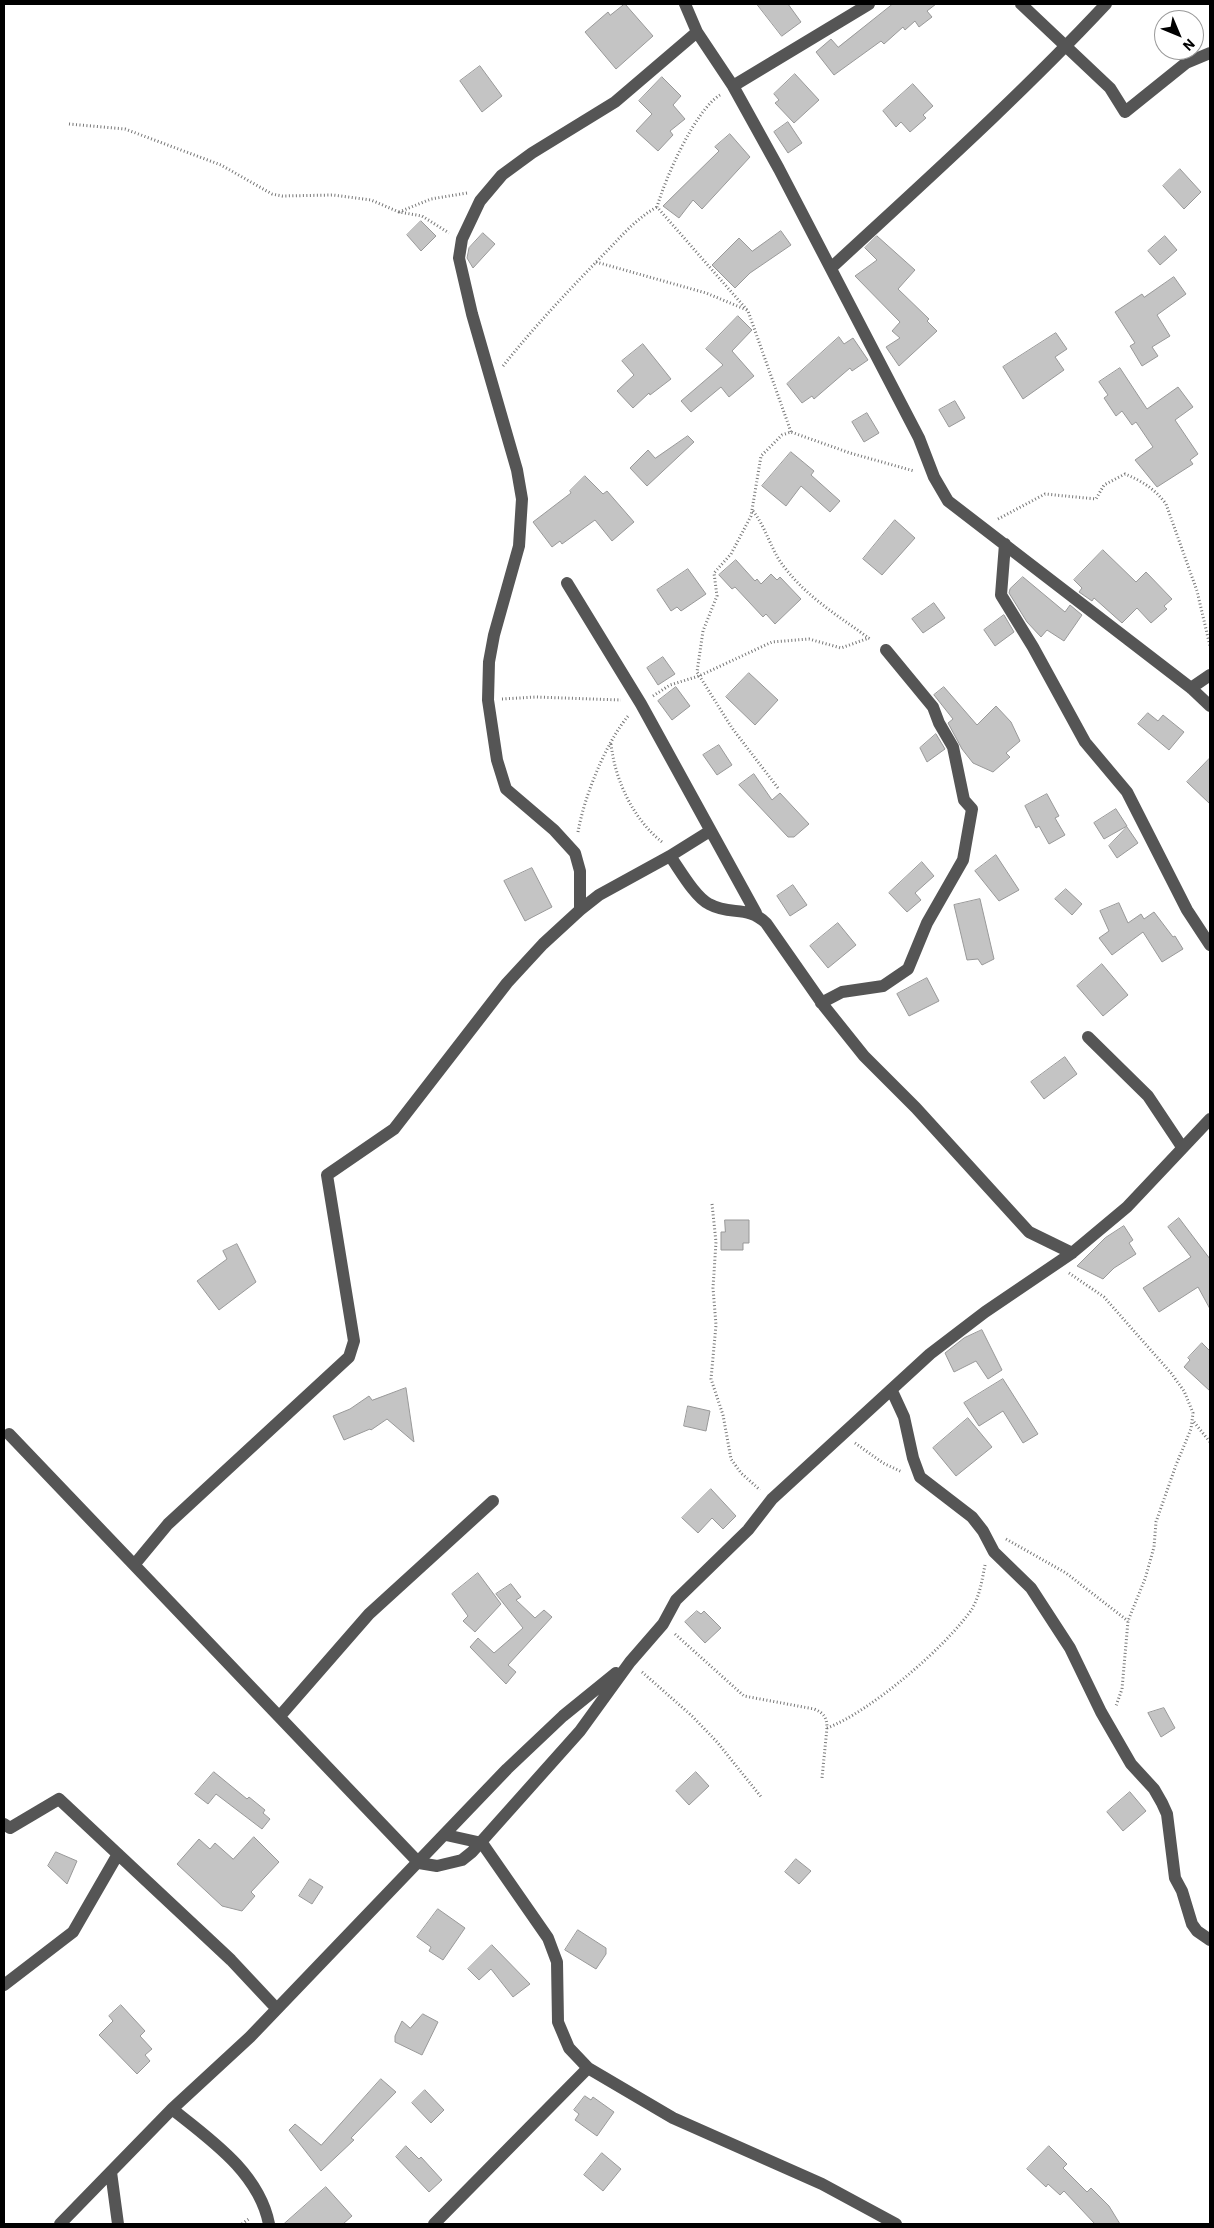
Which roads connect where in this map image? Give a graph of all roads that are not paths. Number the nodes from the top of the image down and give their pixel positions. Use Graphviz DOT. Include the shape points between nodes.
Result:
graph roads {
  1 [pos="684,4"];
  2 [pos="869,4"];
  3 [pos="1021,4"];
  4 [pos="1106,4"];
  5 [pos="696,32"];
  6 [pos="1066,46"];
  7 [pos="1210,53"];
  8 [pos="733,86"];
  9 [pos="831,268"];
  10 [pos="1005,544"];
  11 [pos="566,583"];
  12 [pos="886,650"];
  13 [pos="1210,675"];
  14 [pos="1191,688"];
  15 [pos="1210,706"];
  16 [pos="710,831"];
  17 [pos="673,854"];
  18 [pos="580,910"];
  19 [pos="756,913"];
  20 [pos="1210,944"];
  21 [pos="821,1003"];
  22 [pos="1088,1037"];
  23 [pos="1210,1119"];
  24 [pos="1182,1147"];
  25 [pos="1072,1253"];
  26 [pos="892,1391"];
  27 [pos="9,1434"];
  28 [pos="493,1501"];
  29 [pos="134,1565"];
  30 [pos="630,1662"];
  31 [pos="280,1716"];
  32 [pos="4,1824"];
  33 [pos="446,1834"];
  34 [pos="482,1843"];
  35 [pos="118,1854"];
  36 [pos="419,1863"];
  37 [pos="1210,1940"];
  38 [pos="4,1985"];
  39 [pos="276,2008"];
  40 [pos="588,2068"];
  41 [pos="172,2109"];
  42 [pos="111,2172"];
  43 [pos="60,2224"];
  44 [pos="118,2224"];
  45 [pos="269,2224"];
  46 [pos="434,2224"];
  47 [pos="896,2224"];
  1 -- 5 [label="street"];
  2 -- 8 [label="street"];
  3 -- 6 [label="street"];
  4 -- 6 [label="street"];
  5 -- 8 [label="street"];
  5 -- 18 [label="street" via="615,102 502,175 476,209 459,258 522,499 519,546 491,648 488,700 492,732 503,784 575,853 580,871"];
  6 -- 7 [label="street" via="1110,88 1124,112 1172,73 1194,58"];
  6 -- 9 [label="street"];
  8 -- 9 [label="street"];
  9 -- 10 [label="street" via="948,501"];
  10 -- 14 [label="street"];
  10 -- 20 [label="street" via="1000,595 1033,647 1085,742 1127,792 1187,910"];
  11 -- 16 [label="street" via="641,704"];
  12 -- 21 [label="street" via="933,707 953,747 964,800 972,809 963,860 927,923 908,969 883,986 842,992"];
  13 -- 14 [label="street"];
  14 -- 15 [label="street"];
  16 -- 17 [label="street"];
  16 -- 19 [label="street"];
  17 -- 18 [label="street" via="599,895"];
  17 -- 19 [label="street" via="701,899 721,909"];
  18 -- 29 [label="street" via="507,983 394,1129 328,1175 354,1341 349,1356 168,1524"];
  19 -- 21 [label="street" via="766,922"];
  21 -- 25 [label="street" via="864,1056 1029,1232"];
  22 -- 24 [label="street" via="1148,1096"];
  23 -- 24 [label="street"];
  24 -- 25 [label="street" via="1127,1207"];
  25 -- 26 [label="street" via="959,1331"];
  26 -- 30 [label="street" via="772,1500 748,1530 676,1600 663,1624"];
  26 -- 37 [label="street" via="904,1417 920,1477 963,1509 1000,1558 1031,1588 1070,1648 1131,1764 1154,1789 1165,1808 1175,1878 1192,1924"];
  27 -- 29 [label="street"];
  28 -- 31 [label="street" via="370,1614"];
  29 -- 31 [label="street"];
  30 -- 33 [label="street" via="563,1716"];
  30 -- 34 [label="street" via="580,1731"];
  31 -- 36 [label="street"];
  32 -- 35 [label="street" via="10,1828 59,1799"];
  33 -- 34 [label="street"];
  33 -- 36 [label="street"];
  34 -- 36 [label="street" via="462,1860 437,1866"];
  34 -- 40 [label="street" via="548,1938 557,1962 558,2022 569,2048"];
  35 -- 38 [label="street" via="73,1932"];
  35 -- 39 [label="street" via="231,1960"];
  36 -- 39 [label="street"];
  39 -- 41 [label="street" via="243,2044"];
  40 -- 46 [label="street"];
  40 -- 47 [label="street" via="674,2118 822,2184"];
  41 -- 42 [label="street"];
  41 -- 45 [label="street" via="246,2174 261,2195"];
  42 -- 43 [label="street"];
  42 -- 44 [label="street"];
}
